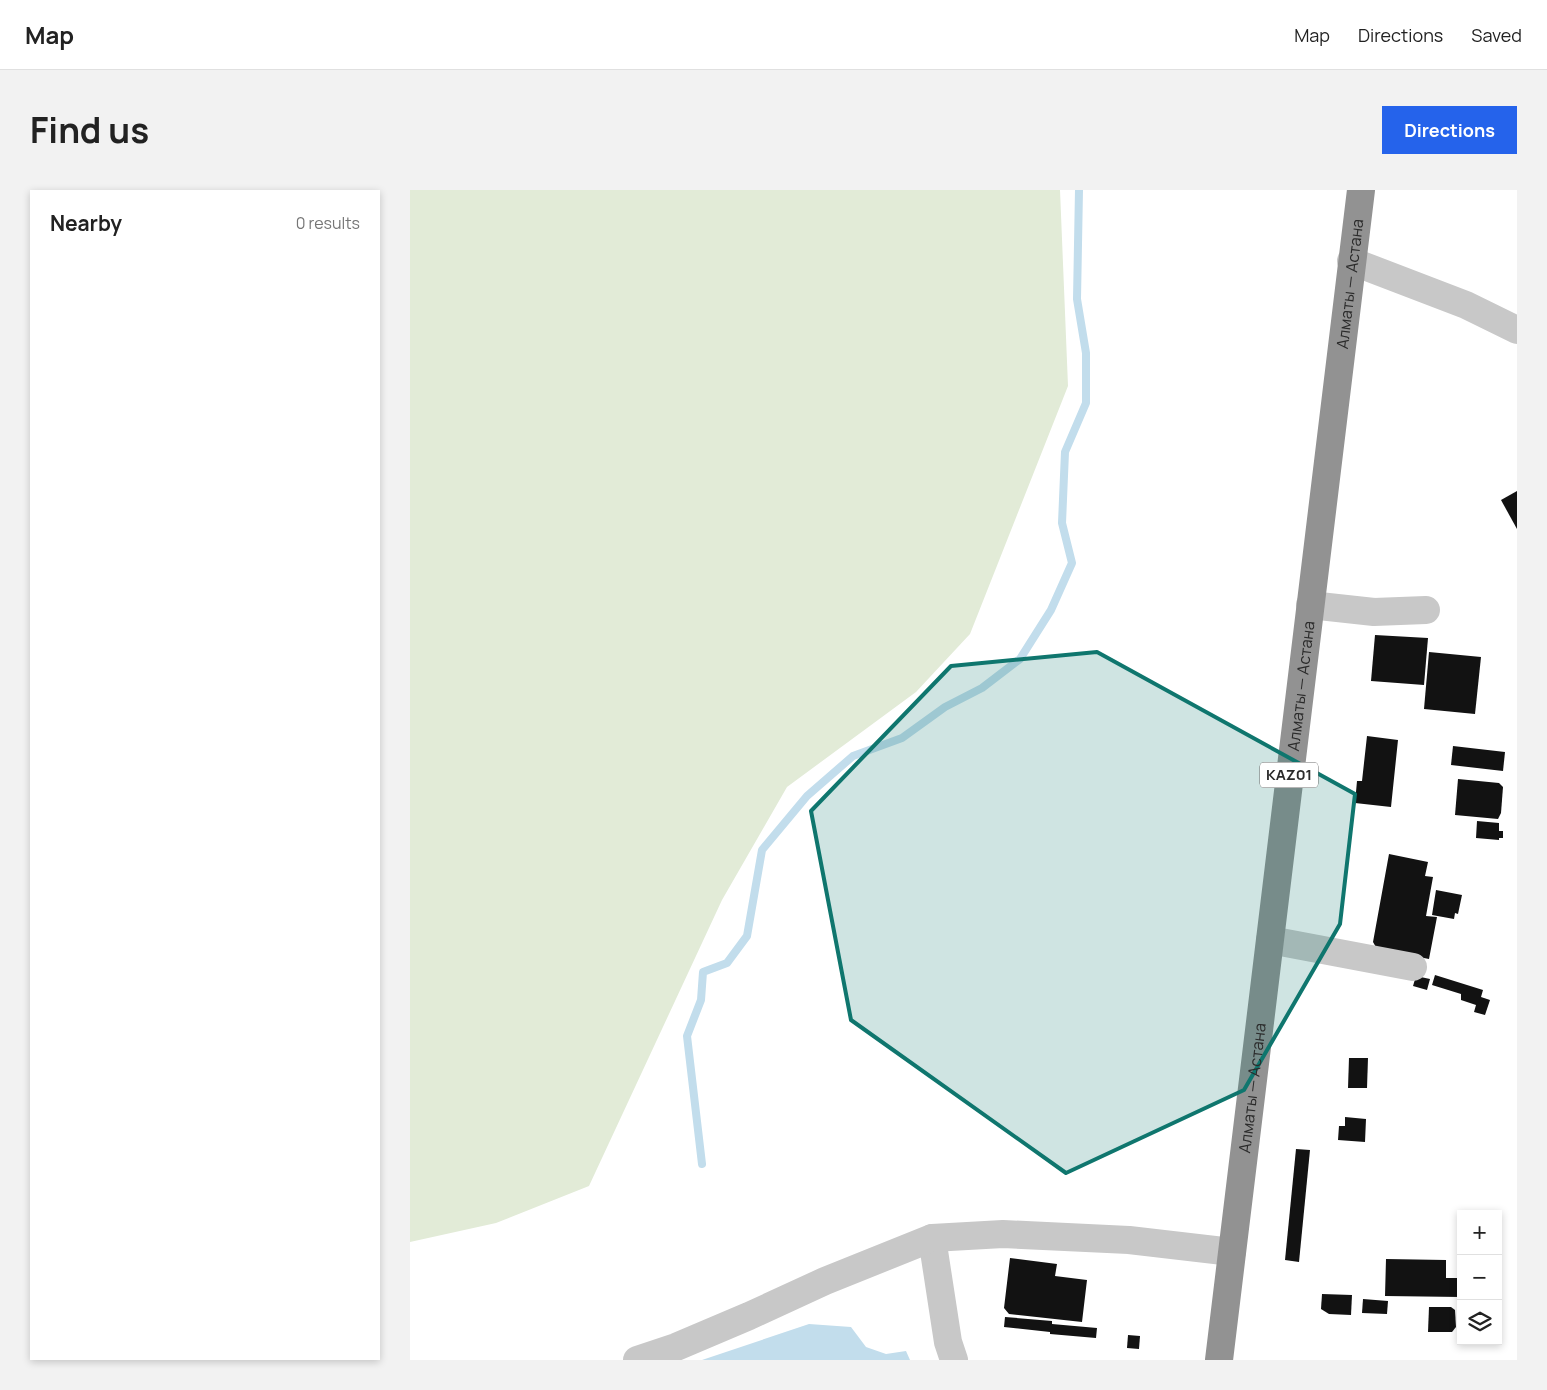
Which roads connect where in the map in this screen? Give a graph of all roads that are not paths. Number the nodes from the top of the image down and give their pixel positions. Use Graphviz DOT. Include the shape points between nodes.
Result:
graph roads {
  1 [pos="1361,190"];
  2 [pos="1351,261"];
  3 [pos="1517,330"];
  4 [pos="1310,604"];
  5 [pos="1426,610"];
  6 [pos="1270,940"];
  7 [pos="1413,967"];
  8 [pos="932,1238"];
  9 [pos="1232,1252"];
  10 [pos="637,1360"];
  11 [pos="954,1360"];
  12 [pos="1219,1360"];
  1 -- 2 [label="highway, Алматы — Астана / KАZ01"];
  2 -- 3 [label="street" via="1466,305"];
  2 -- 4 [label="highway, Алматы — Астана / KАZ01"];
  4 -- 5 [label="street" via="1374,612"];
  4 -- 6 [label="highway, Алматы — Астана / KАZ01"];
  6 -- 7 [label="street"];
  6 -- 9 [label="highway, Алматы — Астана / KАZ01"];
  8 -- 9 [label="street" via="1003,1234 1130,1240"];
  8 -- 10 [label="street" via="676,1347"];
  8 -- 11 [label="street" via="948,1342"];
  9 -- 12 [label="highway, Алматы — Астана / KАZ01"];
}
